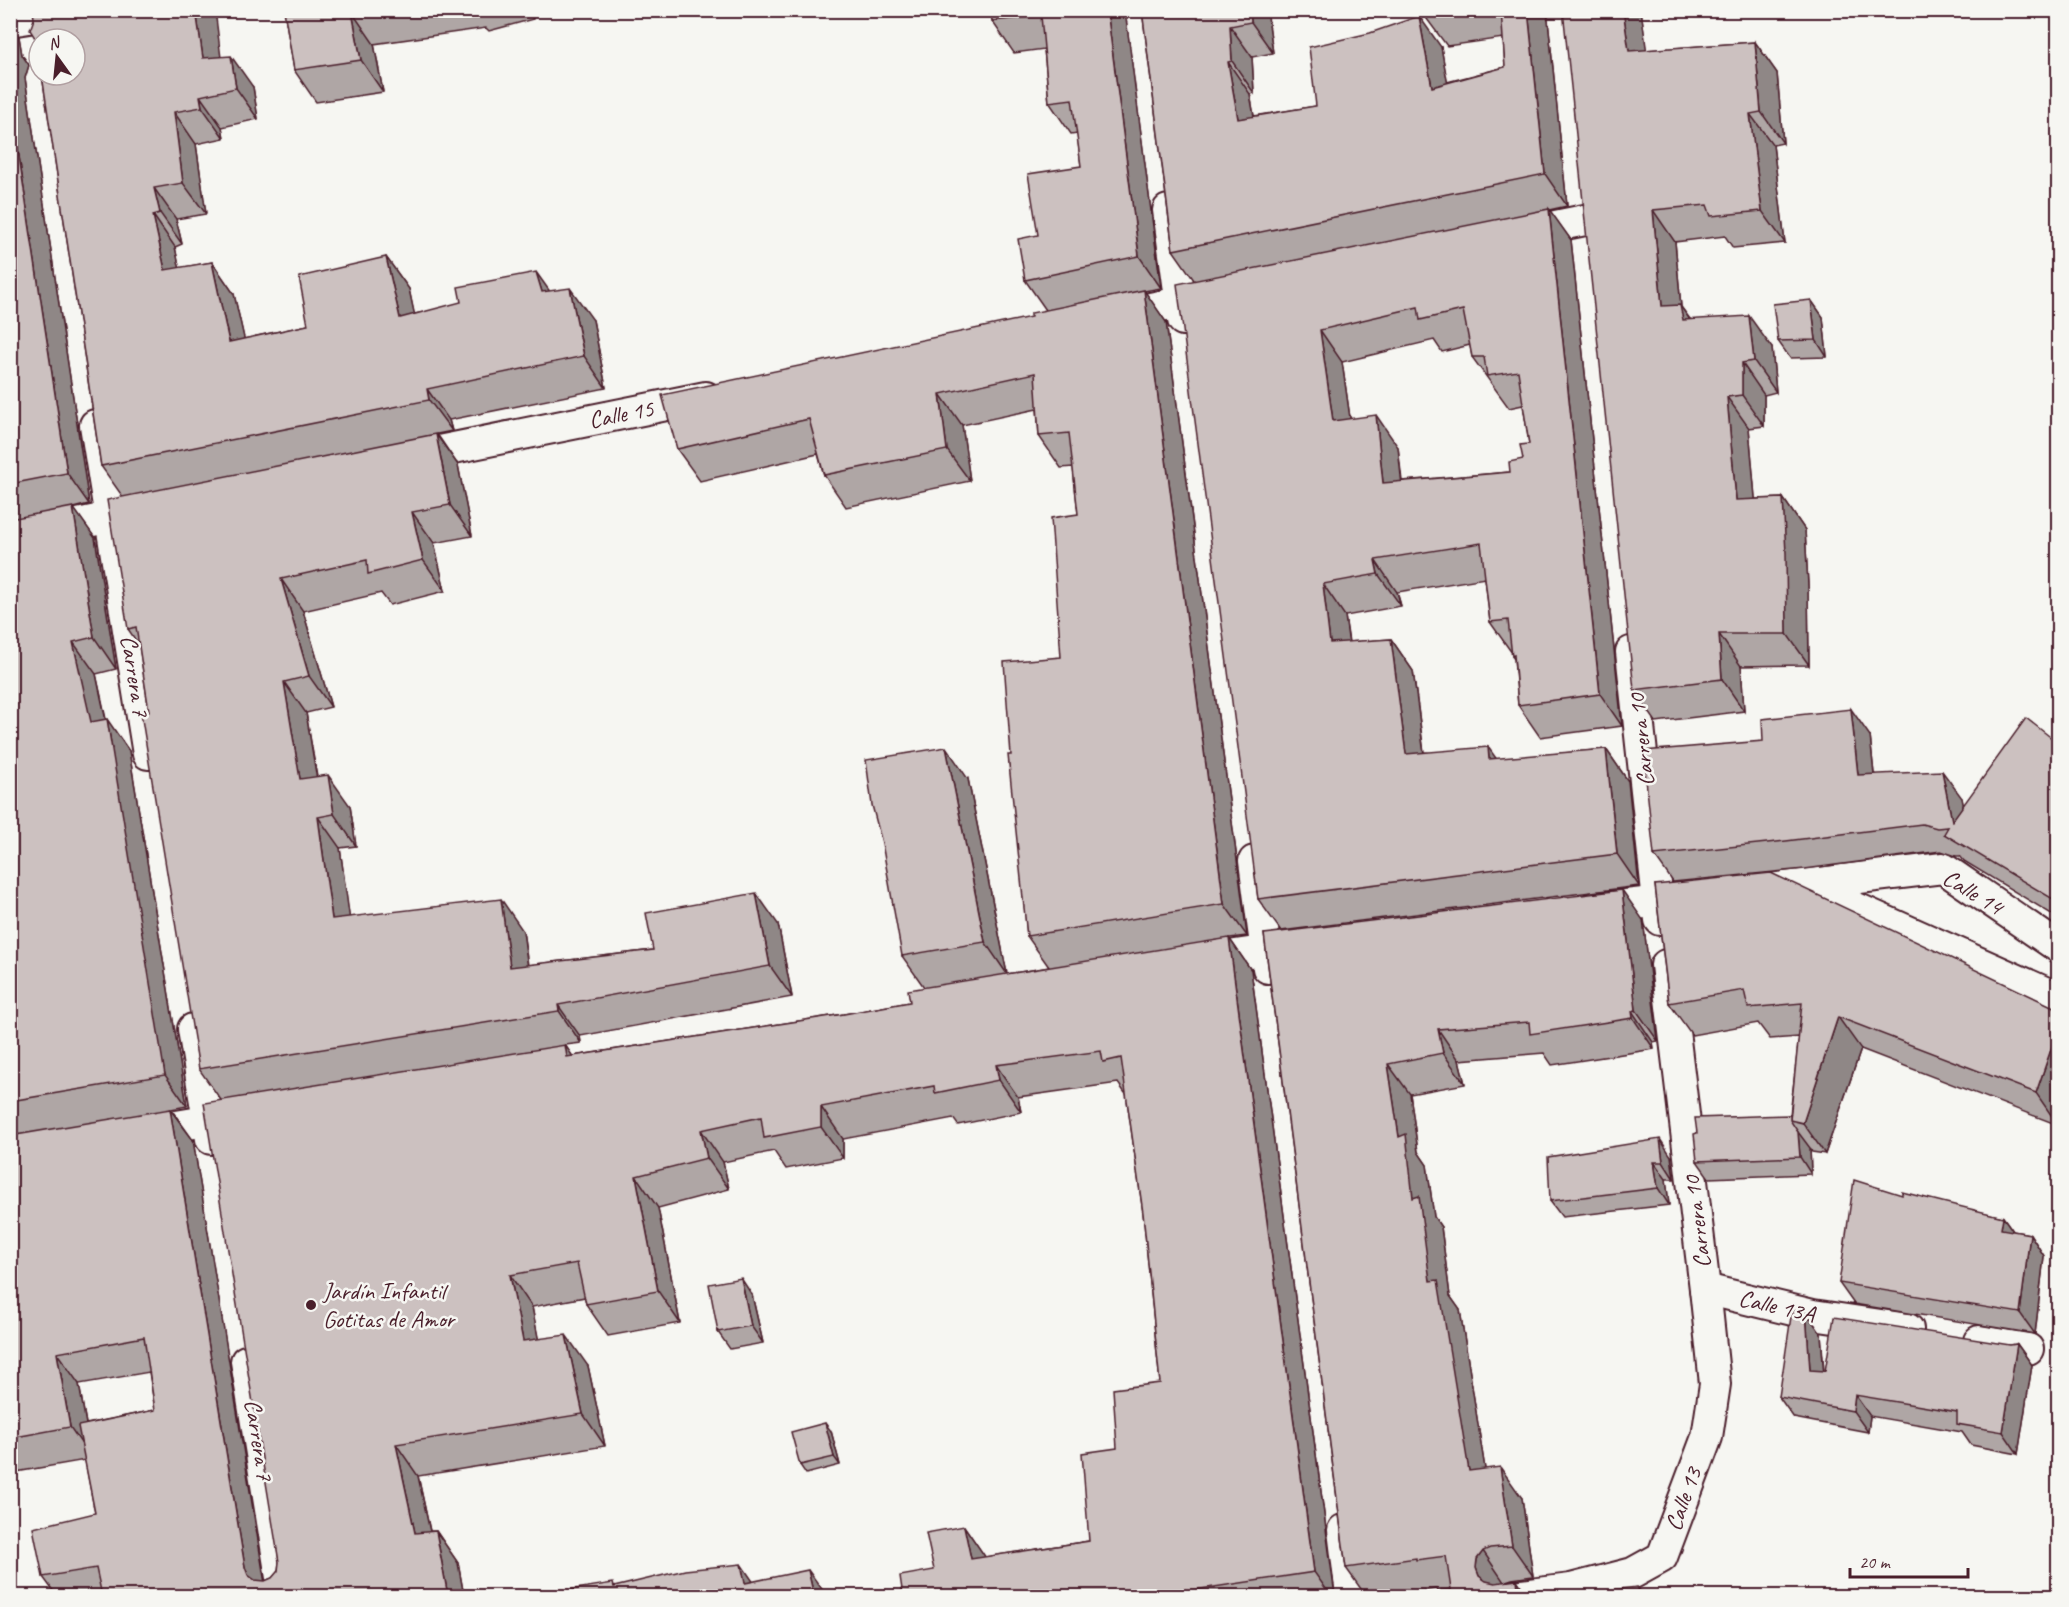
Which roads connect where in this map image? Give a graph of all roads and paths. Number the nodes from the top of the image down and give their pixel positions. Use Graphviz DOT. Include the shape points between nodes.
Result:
graph roads {
  1 [pos="79,10"];
  2 [pos="29,23"];
  3 [pos="1165,185"];
  4 [pos="1585,220"];
  5 [pos="1493,239"];
  6 [pos="1250,288"];
  7 [pos="1181,302"];
  8 [pos="1088,321"];
  9 [pos="1187,349"];
  10 [pos="738,391"];
  11 [pos="92,401"];
  12 [pos="377,464"];
  13 [pos="179,504"];
  14 [pos="109,518"];
  15 [pos="10,538"];
  16 [pos="1629,631"];
  17 [pos="152,778"];
  18 [pos="1250,832"];
  19 [pos="1807,886"];
  20 [pos="1658,901"];
  21 [pos="1563,912"];
  22 [pos="1337,941"];
  23 [pos="2058,947"];
  24 [pos="1266,950"];
  25 [pos="1172,965"];
  26 [pos="1272,997"];
  27 [pos="2058,998"];
  28 [pos="189,1002"];
  29 [pos="279,1109"];
  30 [pos="208,1120"];
  31 [pos="115,1136"];
  32 [pos="216,1167"];
  33 [pos="1706,1289"];
  34 [pos="241,1329"];
  35 [pos="2028,1348"];
  36 [pos="1339,1502"];
  37 [pos="284,1596"];
  38 [pos="1351,1596"];
  39 [pos="1514,1596"];
  1 -- 2 [label="street"];
  3 -- 7 [label="street"];
  4 -- 5 [label="street"];
  6 -- 7 [label="street"];
  7 -- 8 [label="street"];
  7 -- 9 [label="street"];
  10 -- 12 [label="street, Calle 15"];
  11 -- 14 [label="street, Carrera 7"];
  13 -- 14 [label="street"];
  14 -- 15 [label="street"];
  14 -- 17 [label="street, Carrera 7"];
  16 -- 20 [label="street, Carrera 10"];
  18 -- 24 [label="street"];
  19 -- 20 [label="street, Calle 14"];
  19 -- 23 [label="street, Calle 14" via="1943,868"];
  19 -- 27 [label="street, Calle 14"];
  20 -- 21 [label="street, Calle 14"];
  20 -- 33 [label="street, Carrera 10"];
  22 -- 24 [label="street"];
  24 -- 25 [label="street"];
  24 -- 26 [label="street"];
  28 -- 30 [label="street"];
  29 -- 30 [label="street"];
  30 -- 31 [label="street"];
  30 -- 32 [label="street"];
  33 -- 35 [label="street, Calle 13A" via="1813,1315"];
  33 -- 39 [label="street, Calle 13" via="1715,1384 1707,1437 1662,1557 1633,1573 1570,1589"];
  34 -- 37 [label="street, Carrera 7"];
  36 -- 38 [label="street"];
}
